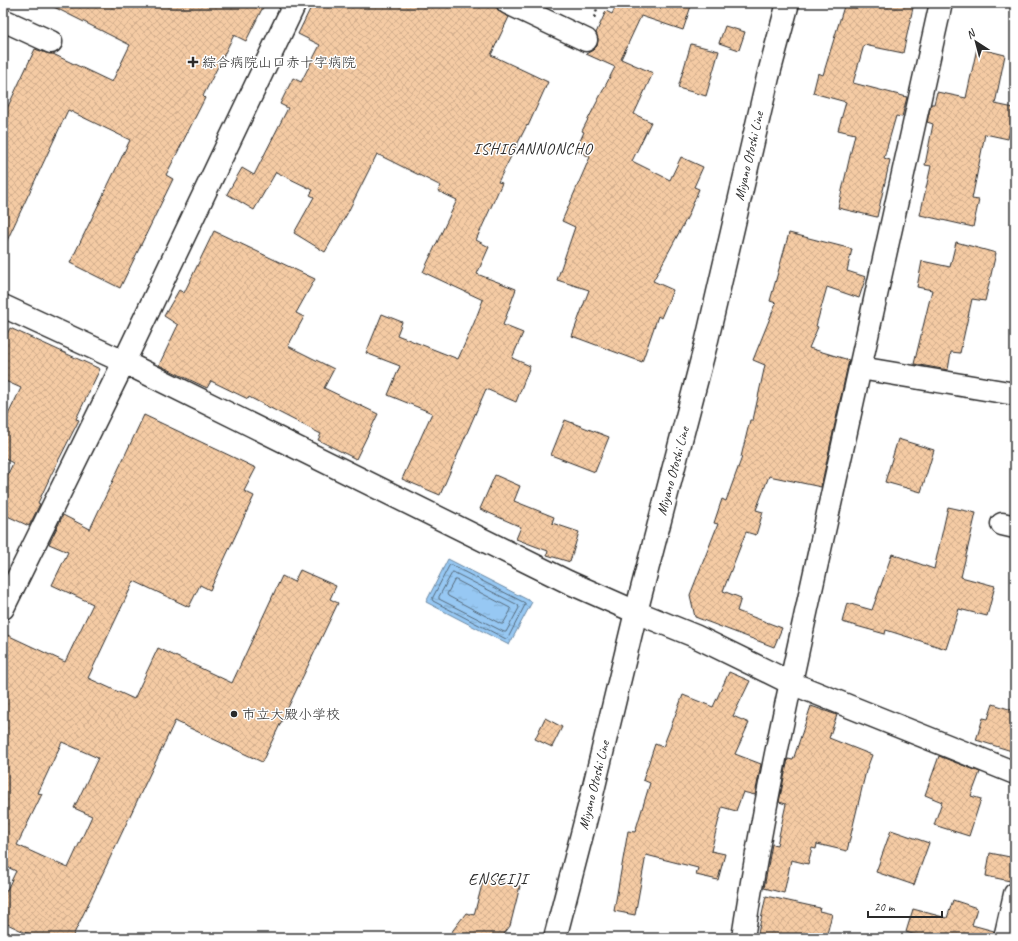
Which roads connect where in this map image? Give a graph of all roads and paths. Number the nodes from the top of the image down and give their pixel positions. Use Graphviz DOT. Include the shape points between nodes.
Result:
graph roads {
  1 [pos="295,3"];
  2 [pos="508,3"];
  3 [pos="788,3"];
  4 [pos="942,3"];
  5 [pos="3,20"];
  6 [pos="586,40"];
  7 [pos="51,42"];
  8 [pos="3,306"];
  9 [pos="124,362"];
  10 [pos="860,368"];
  11 [pos="1015,394"];
  12 [pos="3,608"];
  13 [pos="636,612"];
  14 [pos="791,683"];
  15 [pos="1015,773"];
  16 [pos="1015,894"];
  17 [pos="555,938"];
  18 [pos="743,938"];
  19 [pos="1005,938"];
  1 -- 9 [label="street"];
  2 -- 6 [label="street"];
  3 -- 13 [label="street, Miyano Otoshi Line" via="768,77 706,344"];
  4 -- 10 [label="street"];
  5 -- 7 [label="street"];
  8 -- 9 [label="street"];
  9 -- 12 [label="street"];
  9 -- 13 [label="street" via="568,582"];
  10 -- 11 [label="street"];
  10 -- 14 [label="street"];
  13 -- 14 [label="street" via="696,636"];
  13 -- 17 [label="street, Miyano Otoshi Line"];
  14 -- 15 [label="street"];
  14 -- 18 [label="street"];
  16 -- 19 [label="street"];
}
